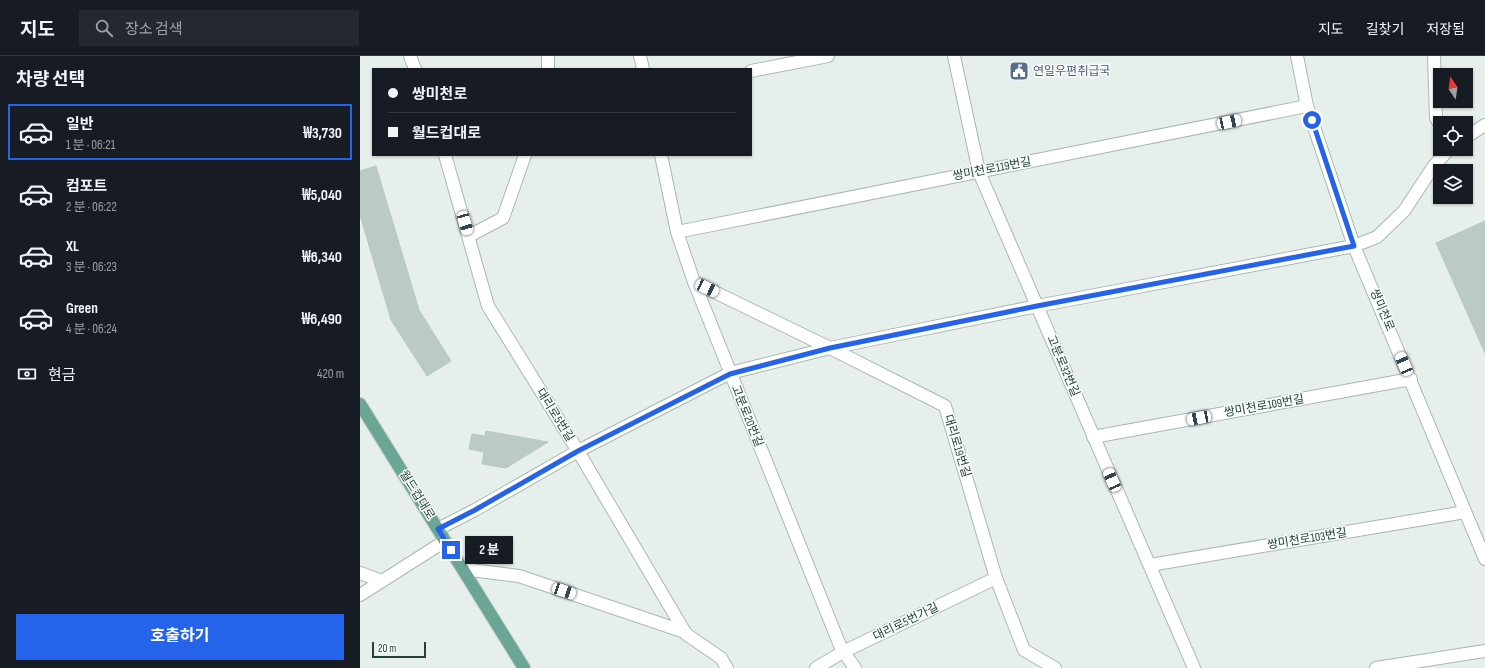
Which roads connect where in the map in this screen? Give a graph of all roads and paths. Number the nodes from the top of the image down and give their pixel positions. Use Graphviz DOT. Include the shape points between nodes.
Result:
graph roads {
  1 [pos="410,56"];
  2 [pos="548,56"];
  3 [pos="640,56"];
  4 [pos="828,56"];
  5 [pos="954,56"];
  6 [pos="1297,56"];
  7 [pos="1434,56"];
  8 [pos="415,68"];
  9 [pos="548,68"];
  10 [pos="643,68"];
  11 [pos="752,71"];
  12 [pos="1307,106"];
  13 [pos="1436,116"];
  14 [pos="1485,125"];
  15 [pos="1473,133"];
  16 [pos="445,156"];
  17 [pos="525,156"];
  18 [pos="661,156"];
  19 [pos="1443,156"];
  20 [pos="979,172"];
  21 [pos="677,232"];
  22 [pos="469,236"];
  23 [pos="1354,246"];
  24 [pos="694,282"];
  25 [pos="1037,306"];
  26 [pos="830,348"];
  27 [pos="730,374"];
  28 [pos="1411,378"];
  29 [pos="361,407"];
  30 [pos="1093,437"];
  31 [pos="578,451"];
  32 [pos="1464,512"];
  33 [pos="438,529"];
  34 [pos="445,541"];
  35 [pos="1485,559"];
  36 [pos="1150,565"];
  37 [pos="463,569"];
  38 [pos="360,573"];
  39 [pos="996,578"];
  40 [pos="382,581"];
  41 [pos="360,595"];
  42 [pos="685,632"];
  43 [pos="1485,651"];
  44 [pos="843,652"];
  45 [pos="524,668"];
  46 [pos="726,668"];
  47 [pos="816,668"];
  48 [pos="855,668"];
  49 [pos="1055,668"];
  50 [pos="1194,668"];
  51 [pos="1376,668"];
  1 -- 8 [label="street"];
  2 -- 9 [label="street"];
  3 -- 10 [label="street"];
  4 -- 11 [label="street"];
  5 -- 20 [label="street, 고분로32번길"];
  6 -- 12 [label="street, 쌍미천로"];
  7 -- 13 [label="street"];
  12 -- 20 [label="street, 쌍미천로119번길"];
  12 -- 23 [label="street, 쌍미천로"];
  14 -- 15 [label="street"];
  16 -- 22 [label="street, 대리로5번길"];
  17 -- 22 [label="street" via="503,218"];
  18 -- 21 [label="street, 고분로20번길"];
  19 -- 23 [label="street" via="1404,211 1377,237"];
  20 -- 21 [label="street, 쌍미천로119번길"];
  20 -- 25 [label="street, 고분로32번길"];
  21 -- 24 [label="street, 고분로20번길"];
  22 -- 31 [label="street, 대리로5번길" via="488,306"];
  23 -- 25 [label="street"];
  23 -- 28 [label="street, 쌍미천로"];
  24 -- 26 [label="street, 대리로19번길"];
  24 -- 27 [label="street, 고분로20번길"];
  25 -- 26 [label="street"];
  25 -- 30 [label="street, 고분로32번길"];
  26 -- 27 [label="street"];
  26 -- 39 [label="street, 대리로19번길" via="945,406"];
  27 -- 31 [label="street"];
  27 -- 44 [label="street, 고분로20번길"];
  28 -- 30 [label="street, 쌍미천로109번길"];
  28 -- 32 [label="street, 쌍미천로"];
  29 -- 33 [label="main road, 월드컵대로"];
  30 -- 36 [label="street, 고분로32번길"];
  31 -- 33 [label="street"];
  31 -- 42 [label="street, 대리로5번길"];
  32 -- 35 [label="street, 쌍미천로"];
  32 -- 36 [label="street, 쌍미천로103번길"];
  33 -- 34 [label="main road, 월드컵대로"];
  34 -- 37 [label="main road, 월드컵대로"];
  34 -- 40 [label="street"];
  36 -- 50 [label="street, 고분로32번길"];
  37 -- 42 [label="street" via="519,576"];
  37 -- 45 [label="main road, 월드컵대로"];
  38 -- 40 [label="street"];
  39 -- 44 [label="street, 대리로5번가길"];
  39 -- 49 [label="street, 대리로19번길" via="1024,650"];
  40 -- 41 [label="street"];
  42 -- 46 [label="street, 대리로5번길" via="721,658"];
  43 -- 51 [label="street"];
  44 -- 47 [label="street, 대리로5번가길"];
  44 -- 48 [label="street, 고분로20번길"];
}
